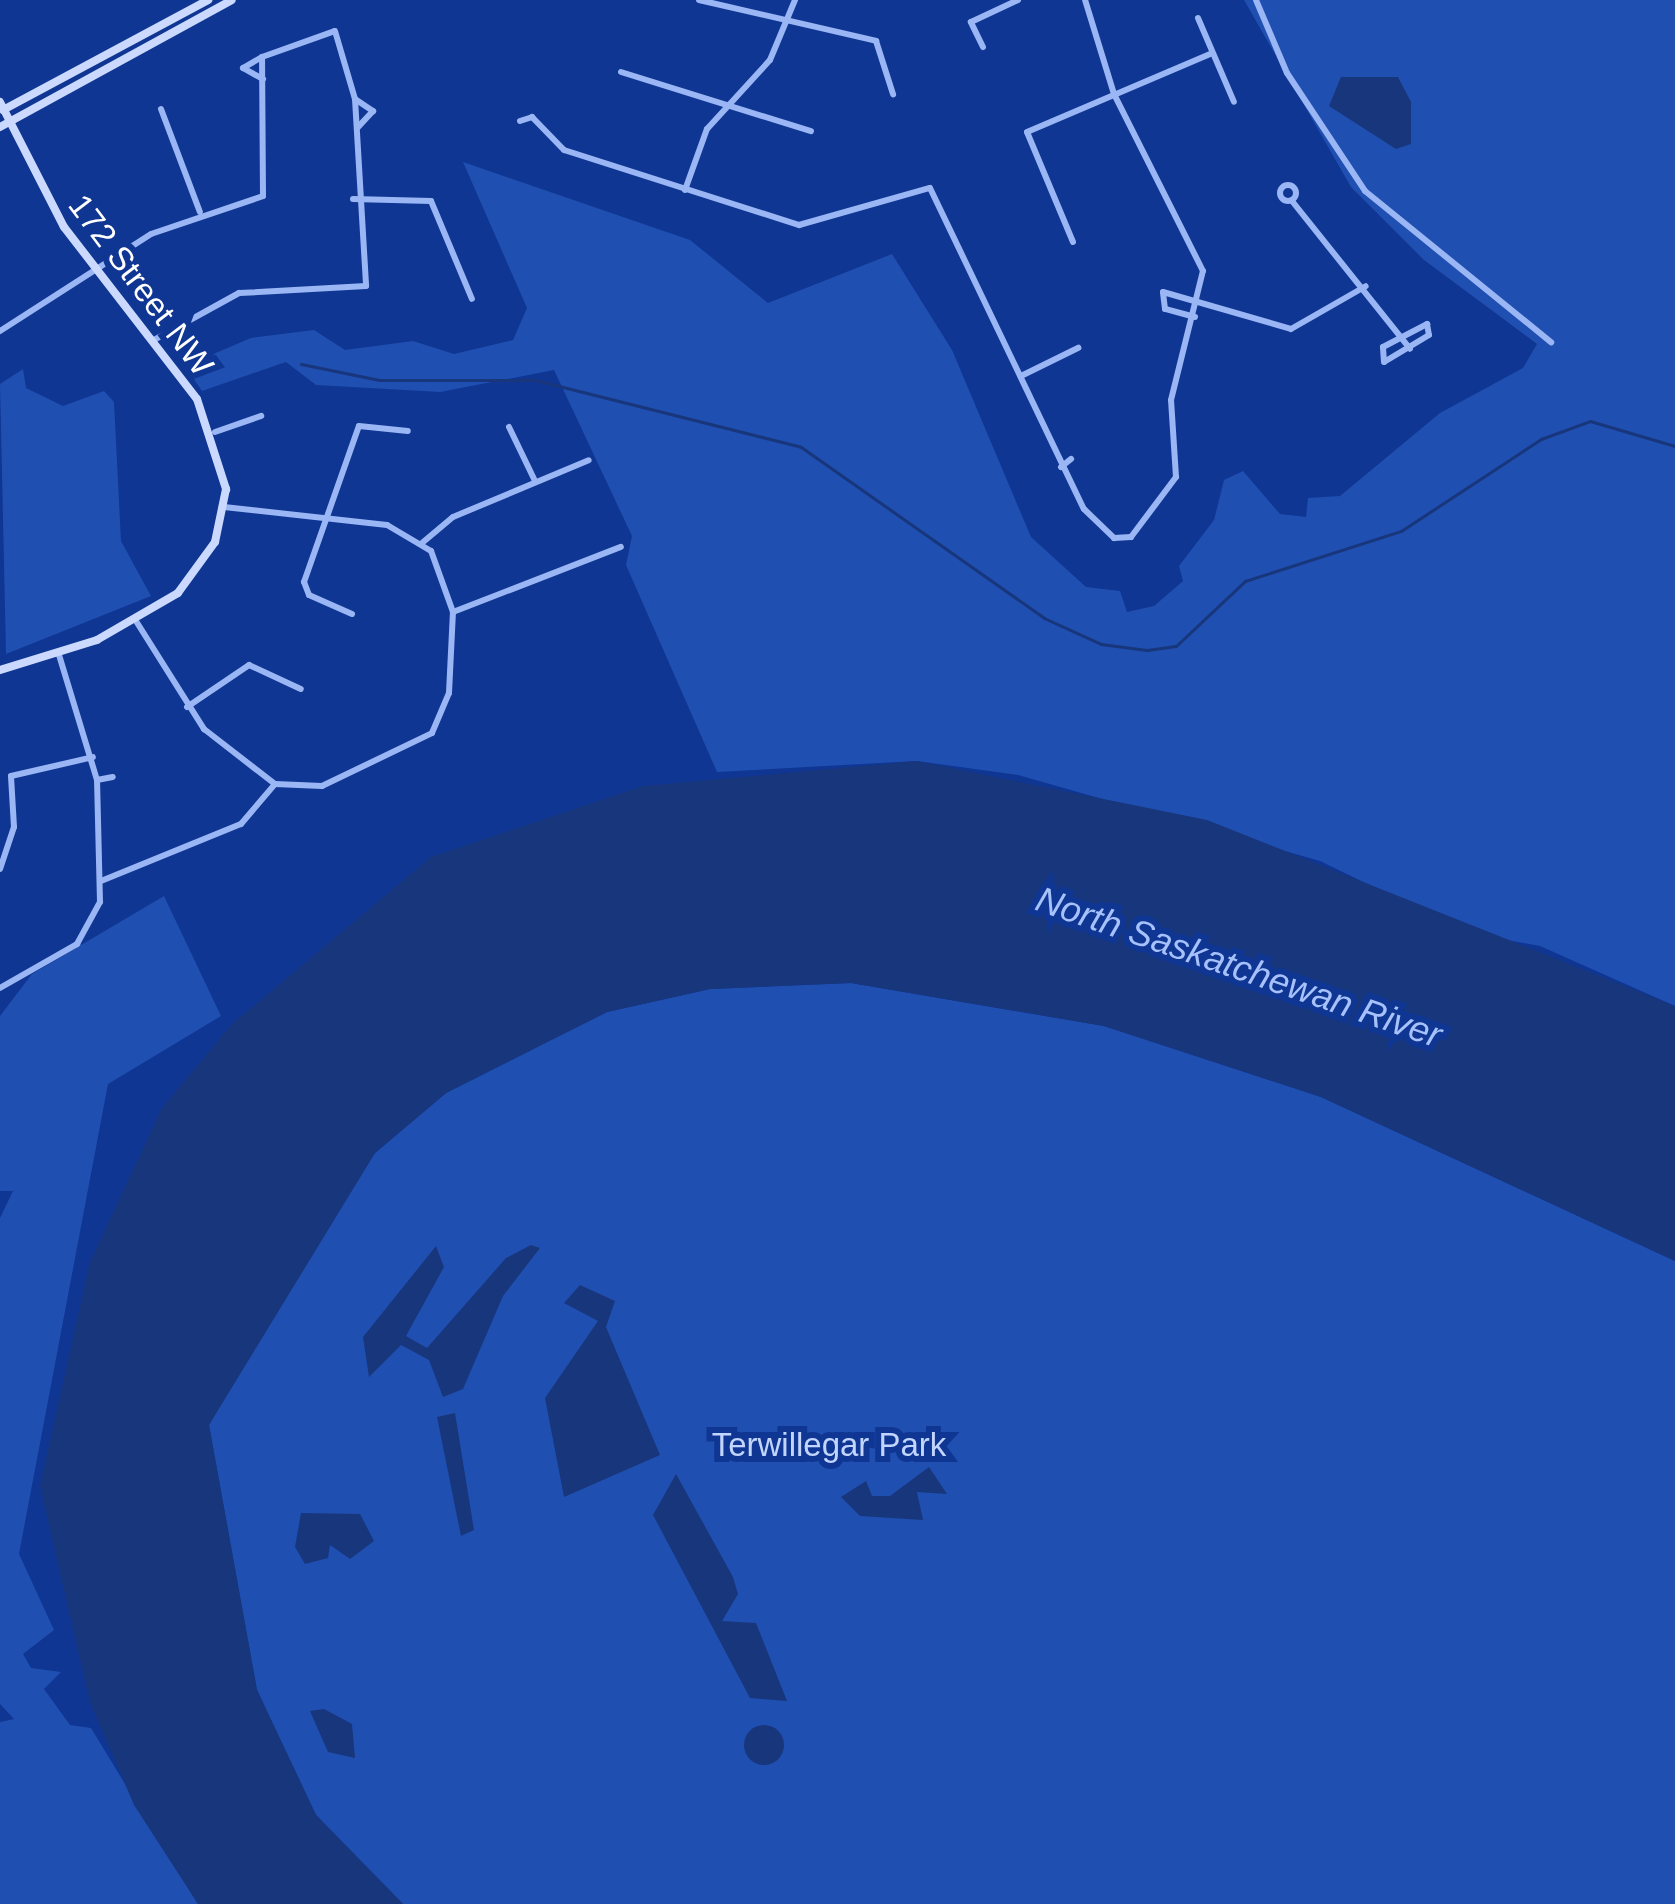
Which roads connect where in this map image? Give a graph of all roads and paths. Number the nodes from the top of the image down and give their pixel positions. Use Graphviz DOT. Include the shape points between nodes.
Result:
graph roads {
  1 [pos="208,0"];
  2 [pos="232,0"];
  3 [pos="699,0"];
  4 [pos="795,0"];
  5 [pos="1018,0"];
  6 [pos="1085,0"];
  7 [pos="1256,0"];
  8 [pos="1198,18"];
  9 [pos="788,25"];
  10 [pos="983,47"];
  11 [pos="1212,53"];
  12 [pos="262,57"];
  13 [pos="621,72"];
  14 [pos="263,79"];
  15 [pos="893,94"];
  16 [pos="1114,94"];
  17 [pos="356,99"];
  18 [pos="1234,102"];
  19 [pos="722,107"];
  20 [pos="1,108"];
  21 [pos="161,109"];
  22 [pos="520,121"];
  23 [pos="4,124"];
  24 [pos="357,128"];
  25 [pos="811,131"];
  26 [pos="686,190"];
  27 [pos="352,200"];
  28 [pos="1292,201"];
  29 [pos="200,212"];
  30 [pos="1073,242"];
  31 [pos="96,271"];
  32 [pos="1366,286"];
  33 [pos="472,299"];
  34 [pos="1197,307"];
  35 [pos="1195,317"];
  36 [pos="0,331"];
  37 [pos="1401,335"];
  38 [pos="154,340"];
  39 [pos="1551,342"];
  40 [pos="1078,348"];
  41 [pos="1410,349"];
  42 [pos="1021,376"];
  43 [pos="262,416"];
  44 [pos="508,427"];
  45 [pos="408,431"];
  46 [pos="215,432"];
  47 [pos="1071,459"];
  48 [pos="589,460"];
  49 [pos="1060,467"];
  50 [pos="535,481"];
  51 [pos="224,507"];
  52 [pos="324,518"];
  53 [pos="422,543"];
  54 [pos="621,548"];
  55 [pos="453,612"];
  56 [pos="352,614"];
  57 [pos="136,621"];
  58 [pos="58,655"];
  59 [pos="0,670"];
  60 [pos="302,689"];
  61 [pos="187,706"];
  62 [pos="94,757"];
  63 [pos="113,777"];
  64 [pos="98,779"];
  65 [pos="274,784"];
  66 [pos="0,869"];
  67 [pos="101,881"];
  68 [pos="0,988"];
  1 -- 20 [label="street"];
  2 -- 23 [label="street"];
  3 -- 9 [label="street"];
  4 -- 9 [label="street"];
  5 -- 10 [label="street" via="971,22"];
  6 -- 16 [label="street"];
  7 -- 39 [label="street" via="1313,119 1365,191"];
  8 -- 11 [label="street"];
  9 -- 15 [label="street" via="876,41"];
  9 -- 19 [label="street"];
  11 -- 16 [label="street"];
  11 -- 18 [label="street"];
  12 -- 14 [label="street"];
  12 -- 14 [label="street" via="243,68"];
  12 -- 17 [label="street" via="333,30"];
  13 -- 19 [label="street"];
  14 -- 29 [label="street" via="265,193"];
  16 -- 30 [label="street" via="1025,139"];
  16 -- 34 [label="street" via="1194,235"];
  17 -- 24 [label="street"];
  17 -- 24 [label="street" via="373,111"];
  19 -- 25 [label="street"];
  19 -- 26 [label="street"];
  20 -- 23 [label="street, 172 Street NW"];
  21 -- 29 [label="street"];
  22 -- 26 [label="street" via="532,117 565,150"];
  23 -- 31 [label="street, 172 Street NW"];
  24 -- 27 [label="street"];
  26 -- 42 [label="street" via="799,225 930,188"];
  27 -- 33 [label="street" via="430,201"];
  27 -- 38 [label="street" via="362,288 239,292"];
  28 -- 32 [label="street"];
  29 -- 31 [label="street"];
  31 -- 36 [label="street"];
  31 -- 38 [label="street, 172 Street NW"];
  32 -- 34 [label="street" via="1291,328"];
  32 -- 37 [label="street"];
  34 -- 35 [label="street"];
  34 -- 35 [label="street" via="1163,292 1165,309"];
  35 -- 49 [label="street" via="1171,400 1176,477 1160,509 1114,538"];
  37 -- 41 [label="street"];
  37 -- 41 [label="street" via="1430,328"];
  37 -- 41 [label="street" via="1380,357"];
  38 -- 46 [label="street, 172 Street NW"];
  40 -- 42 [label="street"];
  42 -- 49 [label="street"];
  43 -- 46 [label="street"];
  44 -- 50 [label="street"];
  45 -- 52 [label="street" via="359,426"];
  46 -- 51 [label="street, 172 Street NW"];
  47 -- 49 [label="street"];
  48 -- 50 [label="street"];
  50 -- 53 [label="street"];
  51 -- 52 [label="street"];
  51 -- 57 [label="street" via="185,586"];
  52 -- 53 [label="street" via="387,525"];
  52 -- 56 [label="street" via="303,586"];
  53 -- 55 [label="street" via="445,573"];
  54 -- 55 [label="street"];
  55 -- 65 [label="street" via="448,698 427,738 314,788"];
  57 -- 58 [label="street"];
  57 -- 61 [label="street"];
  58 -- 59 [label="street"];
  58 -- 62 [label="street"];
  60 -- 61 [label="street" via="248,664"];
  61 -- 65 [label="street"];
  62 -- 64 [label="street"];
  62 -- 66 [label="street" via="11,776 14,827"];
  63 -- 64 [label="street"];
  64 -- 67 [label="street"];
  65 -- 67 [label="street" via="241,824"];
  67 -- 68 [label="street" via="84,938"];
}
